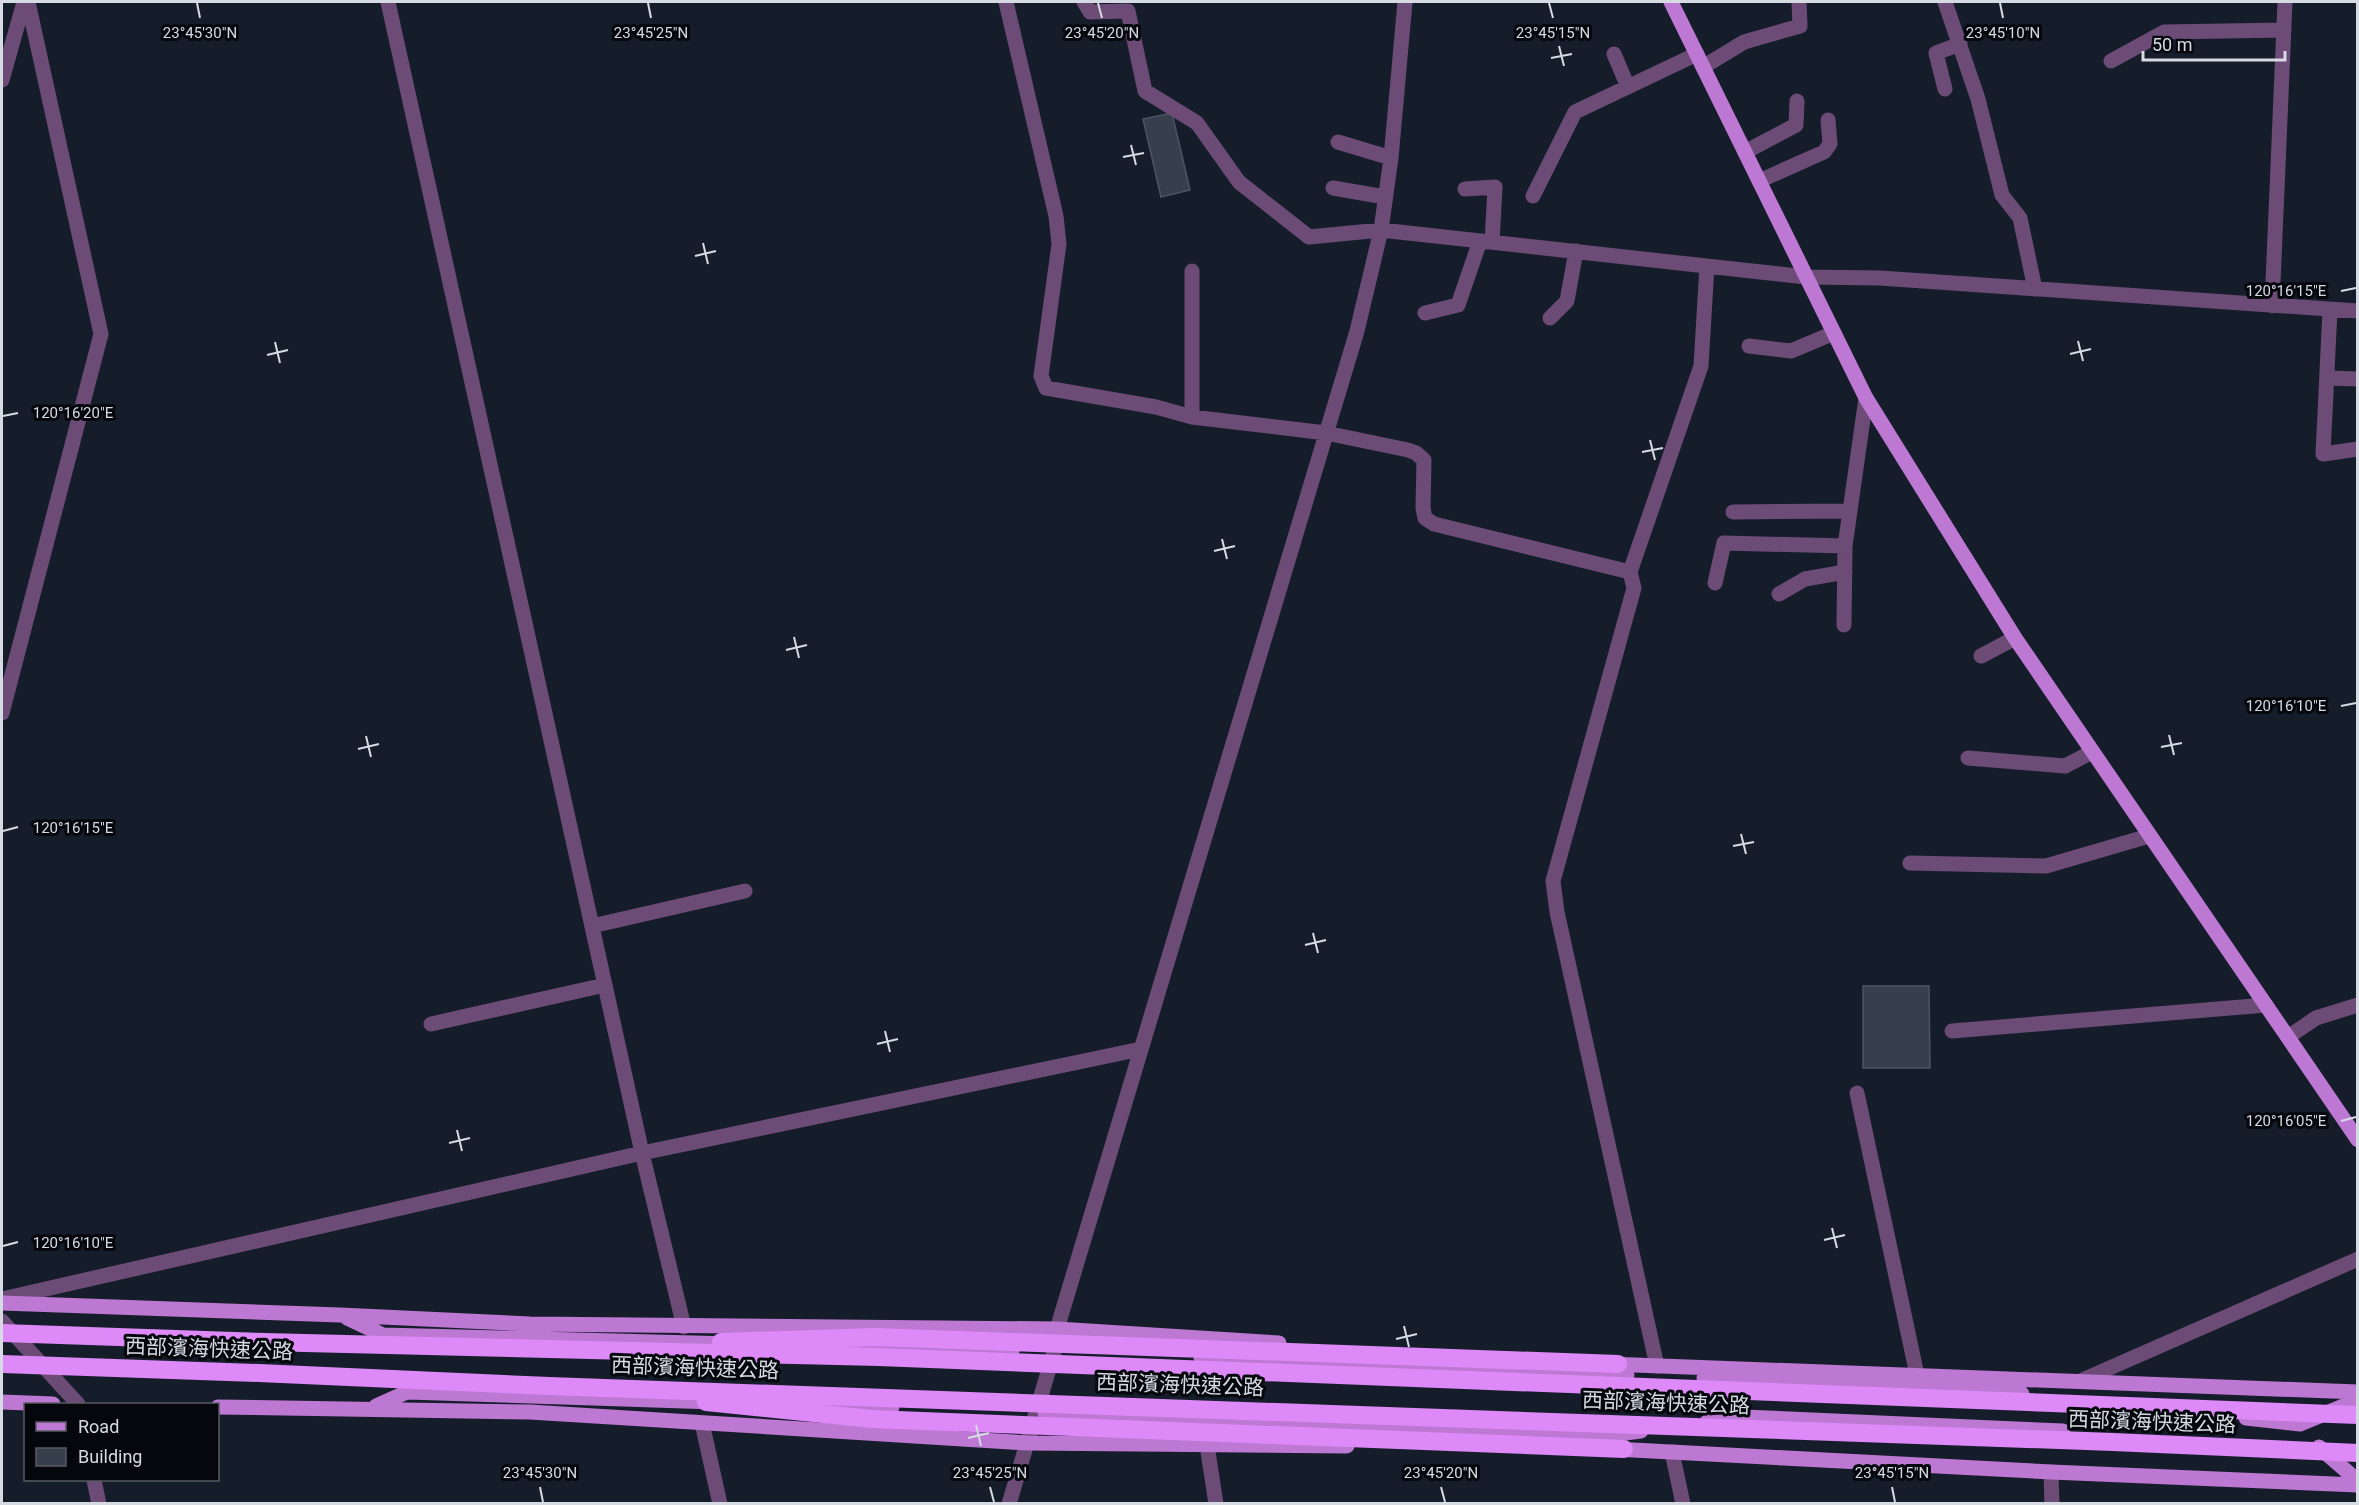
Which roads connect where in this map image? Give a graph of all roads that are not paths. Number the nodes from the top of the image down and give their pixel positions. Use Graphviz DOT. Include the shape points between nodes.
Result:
graph roads {
  1 [pos="26,2"];
  2 [pos="388,2"];
  3 [pos="1006,2"];
  4 [pos="1084,2"];
  5 [pos="1405,2"];
  6 [pos="1671,2"];
  7 [pos="1799,2"];
  8 [pos="1945,2"];
  9 [pos="2285,2"];
  10 [pos="2284,30"];
  11 [pos="1959,44"];
  12 [pos="1614,54"];
  13 [pos="1700,61"];
  14 [pos="2111,61"];
  15 [pos="2,80"];
  16 [pos="1628,87"];
  17 [pos="1945,89"];
  18 [pos="1797,101"];
  19 [pos="1828,120"];
  20 [pos="1338,142"];
  21 [pos="1745,152"];
  22 [pos="1391,158"];
  23 [pos="1759,181"];
  24 [pos="1332,188"];
  25 [pos="1465,189"];
  26 [pos="1533,195"];
  27 [pos="1385,197"];
  28 [pos="1380,230"];
  29 [pos="1486,242"];
  30 [pos="1576,251"];
  31 [pos="1707,266"];
  32 [pos="1192,271"];
  33 [pos="1806,277"];
  34 [pos="2035,289"];
  35 [pos="2272,306"];
  36 [pos="2330,310"];
  37 [pos="2358,311"];
  38 [pos="1425,314"];
  39 [pos="1550,318"];
  40 [pos="1834,333"];
  41 [pos="1749,346"];
  42 [pos="2327,378"];
  43 [pos="2358,379"];
  44 [pos="1866,398"];
  45 [pos="1192,417"];
  46 [pos="1326,433"];
  47 [pos="2358,449"];
  48 [pos="1733,512"];
  49 [pos="1850,512"];
  50 [pos="1845,546"];
  51 [pos="1629,572"];
  52 [pos="1845,572"];
  53 [pos="1715,583"];
  54 [pos="1779,594"];
  55 [pos="1844,625"];
  56 [pos="2015,638"];
  57 [pos="1981,656"];
  58 [pos="2,712"];
  59 [pos="2092,752"];
  60 [pos="1968,758"];
  61 [pos="2150,836"];
  62 [pos="1910,863"];
  63 [pos="745,891"];
  64 [pos="592,926"];
  65 [pos="605,985"];
  66 [pos="2266,1005"];
  67 [pos="2358,1005"];
  68 [pos="432,1024"];
  69 [pos="1952,1031"];
  70 [pos="2288,1037"];
  71 [pos="1142,1049"];
  72 [pos="1857,1094"];
  73 [pos="2358,1140"];
  74 [pos="642,1153"];
  75 [pos="2358,1259"];
  76 [pos="2,1301"];
  77 [pos="340,1315"];
  78 [pos="2,1321"];
  79 [pos="684,1327"];
  80 [pos="1057,1329"];
  81 [pos="2,1333"];
  82 [pos="542,1349"];
  83 [pos="1054,1352"];
  84 [pos="2,1364"];
  85 [pos="1618,1364"];
  86 [pos="1657,1366"];
  87 [pos="1917,1375"];
  88 [pos="2080,1382"];
  89 [pos="549,1386"];
  90 [pos="2358,1392"];
  91 [pos="2358,1400"];
  92 [pos="2,1402"];
  93 [pos="28,1403"];
  94 [pos="77,1403"];
  95 [pos="219,1407"];
  96 [pos="371,1408"];
  97 [pos="1037,1412"];
  98 [pos="2358,1415"];
  99 [pos="702,1423"];
  100 [pos="1028,1443"];
  101 [pos="1207,1445"];
  102 [pos="1624,1449"];
  103 [pos="1672,1452"];
  104 [pos="2358,1453"];
  105 [pos="2051,1472"];
  106 [pos="94,1481"];
  107 [pos="2358,1483"];
  108 [pos="99,1503"];
  109 [pos="720,1503"];
  110 [pos="1009,1503"];
  111 [pos="1216,1503"];
  112 [pos="1683,1503"];
  113 [pos="2052,1503"];
  1 -- 15 [label="street"];
  1 -- 58 [label="street" via="100,334"];
  2 -- 64 [label="street"];
  3 -- 45 [label="street" via="1056,216 1059,244 1041,376 1046,388"];
  4 -- 28 [label="street" via="1090,12 1128,11 1145,91 1197,123 1239,182 1309,237"];
  5 -- 22 [label="street"];
  6 -- 13 [label="main road"];
  7 -- 13 [label="street" via="1800,26 1744,42"];
  8 -- 11 [label="street"];
  9 -- 10 [label="street"];
  10 -- 14 [label="street" via="2164,32"];
  10 -- 35 [label="street"];
  11 -- 17 [label="street" via="1936,53"];
  11 -- 34 [label="street" via="1978,99 2002,195 2020,218"];
  12 -- 16 [label="street"];
  13 -- 16 [label="street"];
  13 -- 21 [label="main road"];
  16 -- 26 [label="street" via="1575,112"];
  18 -- 21 [label="street" via="1796,125"];
  19 -- 23 [label="street" via="1830,144 1824,152"];
  20 -- 22 [label="street"];
  21 -- 23 [label="main road"];
  22 -- 27 [label="street"];
  23 -- 33 [label="main road"];
  24 -- 27 [label="street"];
  25 -- 29 [label="street" via="1495,187"];
  27 -- 28 [label="street"];
  28 -- 29 [label="street"];
  28 -- 46 [label="street" via="1357,331"];
  29 -- 30 [label="street"];
  29 -- 38 [label="street" via="1458,305"];
  30 -- 31 [label="street"];
  30 -- 39 [label="street" via="1567,301"];
  31 -- 33 [label="street"];
  31 -- 51 [label="street" via="1701,366"];
  32 -- 45 [label="street"];
  33 -- 34 [label="street"];
  33 -- 40 [label="main road"];
  34 -- 35 [label="street"];
  35 -- 36 [label="street"];
  36 -- 37 [label="street"];
  36 -- 42 [label="street"];
  40 -- 41 [label="street" via="1791,351"];
  40 -- 44 [label="main road"];
  42 -- 43 [label="street"];
  42 -- 47 [label="street" via="2323,454"];
  44 -- 49 [label="street"];
  44 -- 56 [label="main road"];
  45 -- 46 [label="street"];
  46 -- 51 [label="street" via="1416,453 1424,460 1425,518 1434,524"];
  46 -- 71 [label="street"];
  48 -- 49 [label="street"];
  49 -- 50 [label="street"];
  50 -- 52 [label="street"];
  50 -- 53 [label="street" via="1724,543"];
  51 -- 86 [label="street" via="1634,588 1553,881"];
  52 -- 54 [label="street" via="1805,579"];
  52 -- 55 [label="street"];
  56 -- 57 [label="street"];
  56 -- 59 [label="main road"];
  59 -- 60 [label="street" via="2065,766"];
  59 -- 61 [label="main road"];
  61 -- 62 [label="street" via="2046,867"];
  61 -- 66 [label="main road"];
  63 -- 64 [label="street"];
  64 -- 65 [label="street"];
  65 -- 68 [label="street"];
  65 -- 74 [label="street"];
  66 -- 69 [label="street"];
  66 -- 70 [label="main road"];
  67 -- 70 [label="street" via="2316,1018"];
  70 -- 73 [label="main road"];
  71 -- 74 [label="street"];
  71 -- 80 [label="street"];
  72 -- 87 [label="street"];
  74 -- 76 [label="street"];
  74 -- 79 [label="street"];
  75 -- 88 [label="street"];
  76 -- 77 [label="main road"];
  77 -- 79 [label="main road"];
  77 -- 83 [label="main road" via="383,1335"];
  78 -- 94 [label="street"];
  79 -- 80 [label="main road"];
  80 -- 83 [label="street"];
  80 -- 85 [label="main road"];
  81 -- 82 [label="highway, 西部濱海快速公路, bridge"];
  82 -- 85 [label="highway, bridge" via="874,1336"];
  82 -- 98 [label="highway, 西部濱海快速公路, bridge" via="879,1357"];
  83 -- 91 [label="main road" via="1974,1389 2300,1424"];
  83 -- 97 [label="street"];
  84 -- 89 [label="highway, 西部濱海快速公路, bridge"];
  85 -- 86 [label="main road"];
  86 -- 87 [label="main road"];
  87 -- 88 [label="main road"];
  88 -- 90 [label="main road"];
  89 -- 102 [label="highway, bridge" via="872,1419"];
  89 -- 104 [label="highway, 西部濱海快速公路, bridge"];
  92 -- 93 [label="main road"];
  95 -- 96 [label="main road"];
  96 -- 97 [label="main road" via="407,1392"];
  96 -- 99 [label="main road" via="530,1412"];
  97 -- 100 [label="street"];
  97 -- 107 [label="main road" via="1601,1436 1743,1417 2314,1443"];
  99 -- 100 [label="main road"];
  99 -- 109 [label="street"];
  100 -- 101 [label="main road"];
  100 -- 110 [label="street"];
  101 -- 102 [label="main road"];
  101 -- 111 [label="street"];
  102 -- 103 [label="main road"];
  103 -- 105 [label="main road"];
  103 -- 112 [label="street"];
  105 -- 107 [label="main road"];
  105 -- 113 [label="street"];
  106 -- 108 [label="street"];
}
